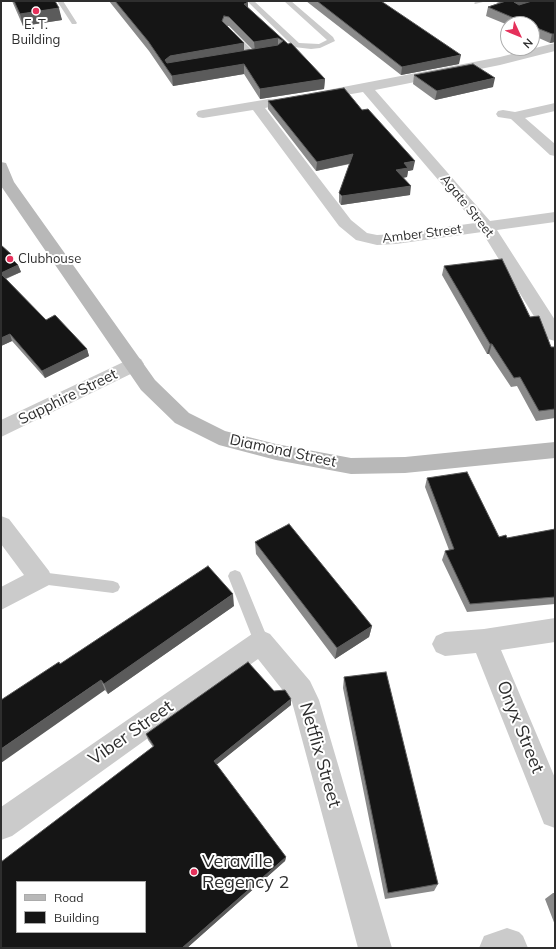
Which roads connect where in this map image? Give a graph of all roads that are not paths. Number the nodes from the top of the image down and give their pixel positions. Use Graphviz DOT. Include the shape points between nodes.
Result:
graph roads {
  1 [pos="60,1"];
  2 [pos="250,1"];
  3 [pos="287,1"];
  4 [pos="74,23"];
  5 [pos="226,28"];
  6 [pos="555,47"];
  7 [pos="252,56"];
  8 [pos="366,88"];
  9 [pos="303,98"];
  10 [pos="280,102"];
  11 [pos="256,105"];
  12 [pos="555,107"];
  13 [pos="203,114"];
  14 [pos="555,152"];
  15 [pos="1,166"];
  16 [pos="555,217"];
  17 [pos="486,226"];
  18 [pos="552,327"];
  19 [pos="134,364"];
  20 [pos="1,429"];
  21 [pos="555,450"];
  22 [pos="1,526"];
  23 [pos="235,576"];
  24 [pos="40,578"];
  25 [pos="113,587"];
  26 [pos="1,599"];
  27 [pos="555,630"];
  28 [pos="484,641"];
  29 [pos="261,642"];
  30 [pos="445,644"];
  31 [pos="555,813"];
  32 [pos="1,825"];
  33 [pos="375,948"];
  1 -- 4 [label="lane"];
  2 -- 3 [label="lane" via="297,44 320,46 331,41 331,38"];
  5 -- 7 [label="lane"];
  6 -- 8 [label="street" via="500,61"];
  8 -- 9 [label="street"];
  8 -- 17 [label="street, Agate Street"];
  10 -- 11 [label="street"];
  11 -- 13 [label="street"];
  11 -- 17 [label="street, Amber Street" via="345,223 362,237 377,240 396,239"];
  12 -- 14 [label="street" via="509,115"];
  15 -- 19 [label="street, Diamond Street" via="6,182"];
  16 -- 17 [label="street, Amber Street"];
  17 -- 18 [label="street, Agate Street"];
  19 -- 20 [label="street, Sapphire Street"];
  19 -- 21 [label="street, Diamond Street" via="148,385 182,418 219,437 276,452 351,466 398,465"];
  22 -- 24 [label="street"];
  23 -- 29 [label="lane, Netflix Street"];
  24 -- 25 [label="lane"];
  24 -- 26 [label="street"];
  27 -- 28 [label="street"];
  28 -- 30 [label="street"];
  28 -- 31 [label="street, Onyx Street"];
  29 -- 32 [label="street, Viber Street"];
  29 -- 33 [label="street, Netflix Street" via="300,690 305,700"];
}
